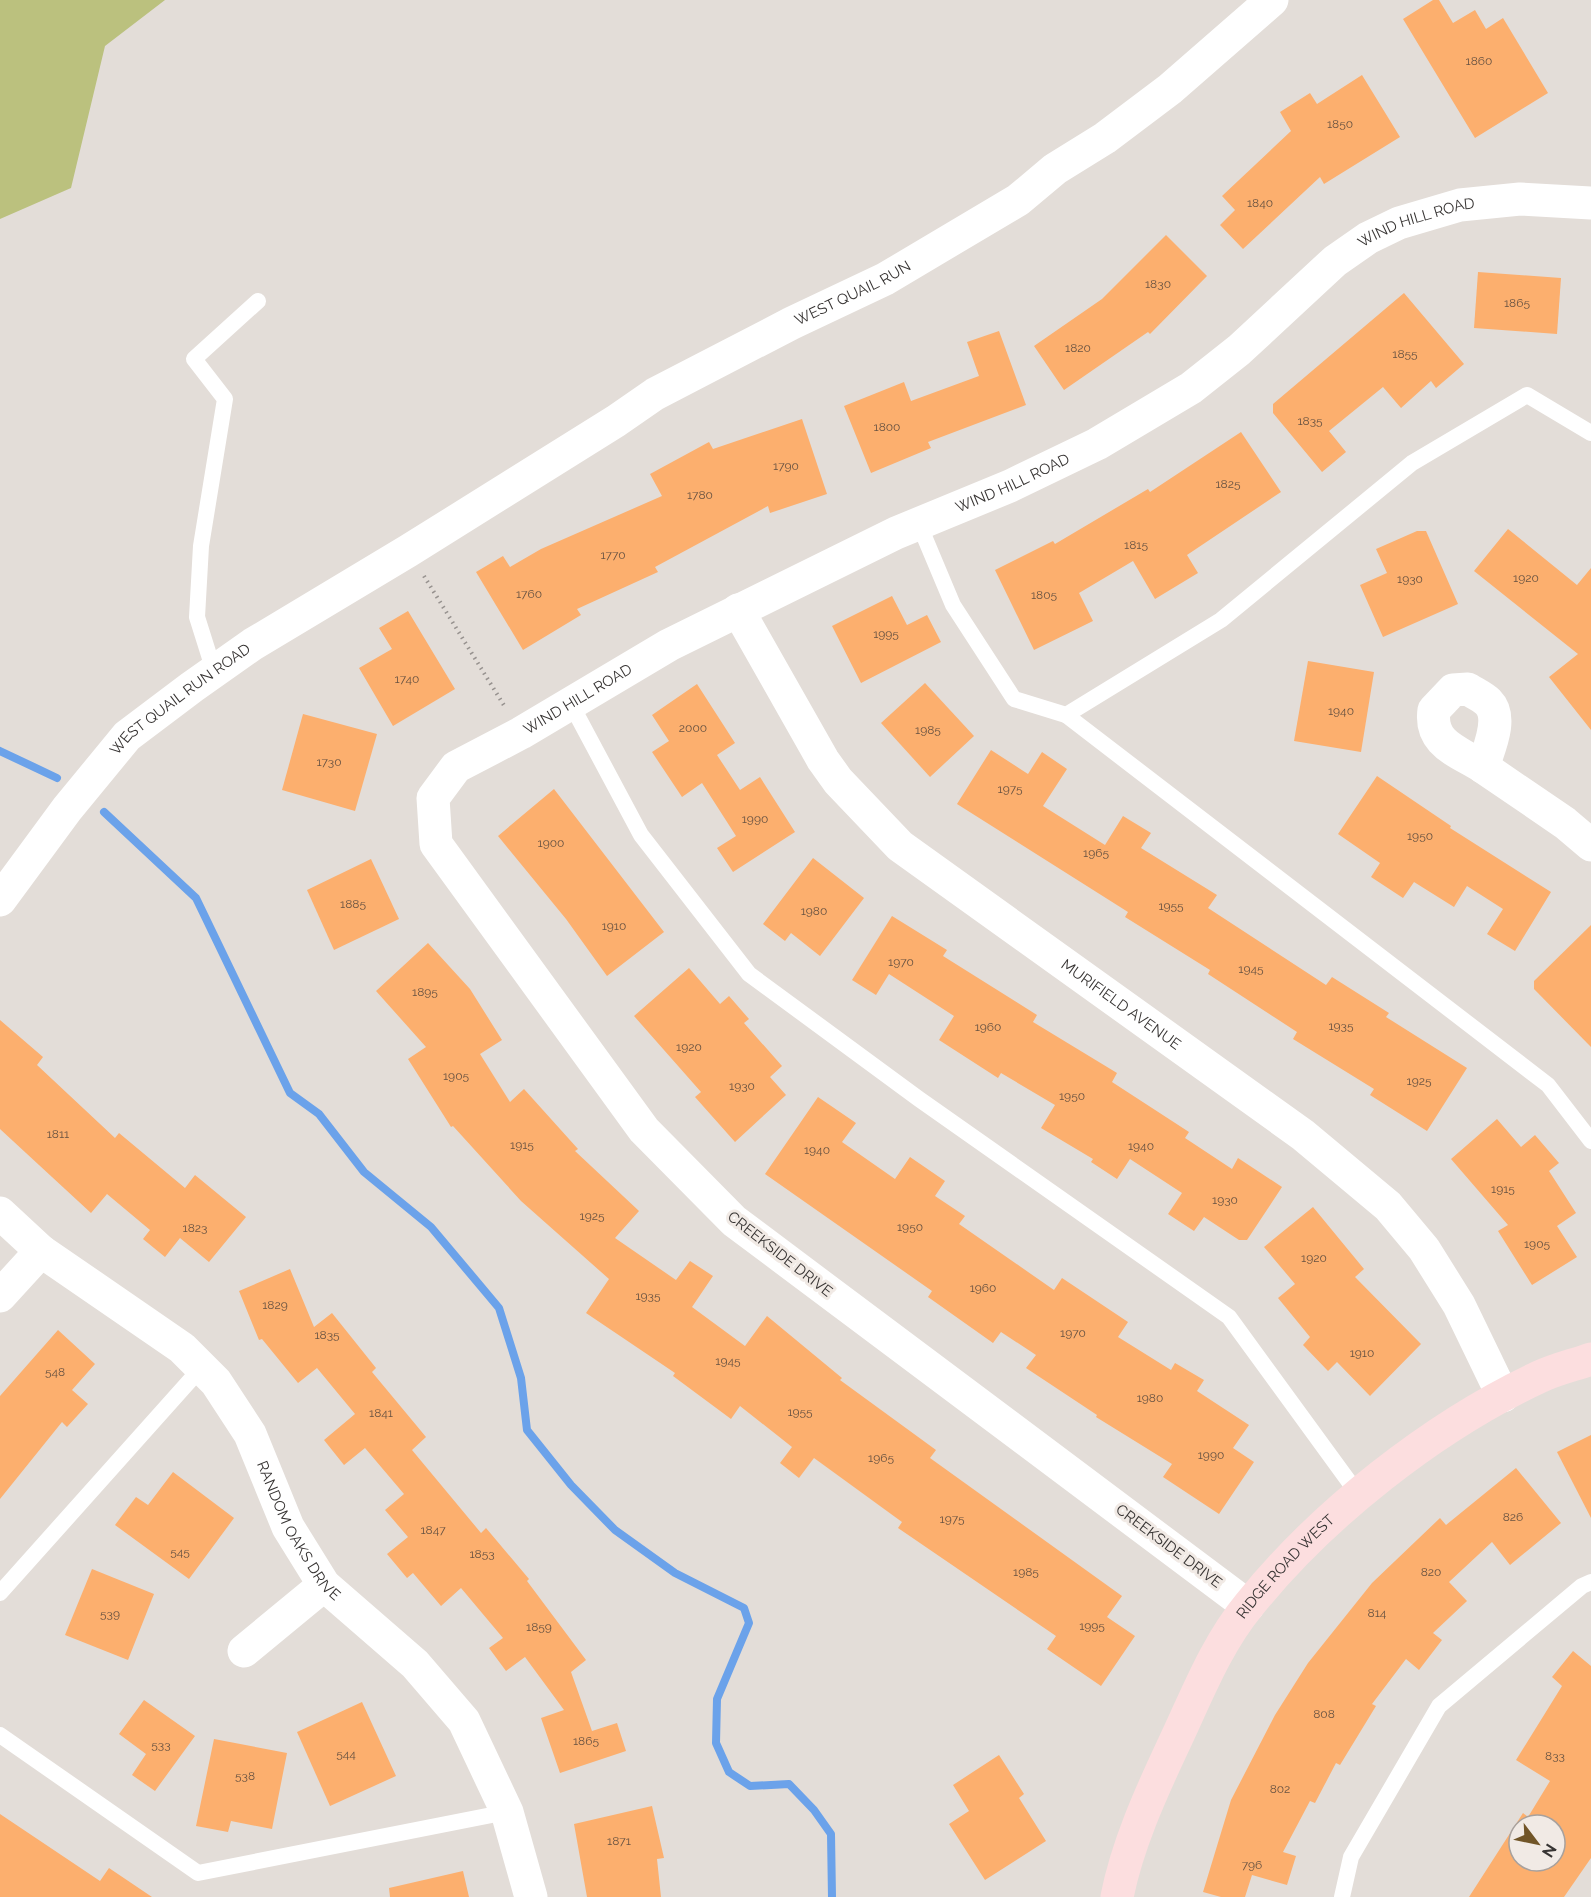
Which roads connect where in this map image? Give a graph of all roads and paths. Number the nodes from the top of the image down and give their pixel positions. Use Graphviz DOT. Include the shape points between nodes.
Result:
graph roads {
  1 [pos="1272,0"];
  2 [pos="1590,199"];
  3 [pos="258,301"];
  4 [pos="1591,433"];
  5 [pos="919,524"];
  6 [pos="408,551"];
  7 [pos="738,610"];
  8 [pos="214,671"];
  9 [pos="571,704"];
  10 [pos="1066,715"];
  11 [pos="521,734"];
  12 [pos="1482,767"];
  13 [pos="433,798"];
  14 [pos="1591,845"];
  15 [pos="0,900"];
  16 [pos="1591,1141"];
  17 [pos="0,1213"];
  18 [pos="41,1251"];
  19 [pos="0,1296"];
  20 [pos="1591,1359"];
  21 [pos="202,1367"];
  22 [pos="1503,1396"];
  23 [pos="1358,1494"];
  24 [pos="1591,1582"];
  25 [pos="324,1585"];
  26 [pos="0,1593"];
  27 [pos="1248,1606"];
  28 [pos="244,1651"];
  29 [pos="0,1735"];
  30 [pos="507,1812"];
  31 [pos="531,1897"];
  32 [pos="1117,1897"];
  33 [pos="1342,1897"];
  1 -- 6 [label="street, WEST QUAIL RUN" via="1170,89 1105,138 1055,169 1018,200 885,279 655,394"];
  2 -- 5 [label="street, WIND HILL ROAD" via="1520,199 1460,205 1399,223 1368,238 1335,261 1239,350 1191,388 1097,444"];
  3 -- 8 [label="lane" via="194,359 225,399 201,546 197,617"];
  4 -- 10 [label="lane" via="1527,395 1412,463 1221,620"];
  5 -- 7 [label="street, WIND HILL ROAD"];
  5 -- 10 [label="lane" via="952,605 1014,699"];
  6 -- 8 [label="street, WEST QUAIL RUN ROAD"];
  6 -- 11 [label="path"];
  7 -- 9 [label="street, WIND HILL ROAD" via="669,645"];
  7 -- 22 [label="street, MURIFIELD AVENUE" via="823,760 900,846 1303,1136 1388,1206 1424,1249 1459,1305"];
  8 -- 15 [label="street, WEST QUAIL RUN ROAD" via="127,736"];
  9 -- 11 [label="street, WIND HILL ROAD"];
  9 -- 23 [label="lane" via="641,835 749,974 1229,1317"];
  10 -- 16 [label="lane" via="1548,1085"];
  11 -- 13 [label="street, WIND HILL ROAD" via="456,768"];
  12 -- 14 [label="street"];
  13 -- 27 [label="street, CREEKSIDE DRIVE" via="436,844 644,1130 734,1221"];
  17 -- 18 [label="street, RANDOM OAKS DRIVE"];
  18 -- 19 [label="street"];
  18 -- 21 [label="street, RANDOM OAKS DRIVE" via="182,1348"];
  20 -- 22 [label="street, RIDGE ROAD WEST" via="1541,1376"];
  21 -- 25 [label="street, RANDOM OAKS DRIVE" via="250,1434 288,1527"];
  21 -- 26 [label="lane"];
  22 -- 23 [label="street, RIDGE ROAD WEST"];
  23 -- 27 [label="street, RIDGE ROAD WEST" via="1318,1529"];
  24 -- 33 [label="lane" via="1439,1706 1351,1857"];
  25 -- 28 [label="street"];
  25 -- 30 [label="street, RANDOM OAKS DRIVE" via="415,1664 464,1721"];
  27 -- 32 [label="street, RIDGE ROAD WEST" via="1210,1666 1149,1799"];
  29 -- 30 [label="lane" via="198,1873"];
  30 -- 31 [label="street, RANDOM OAKS DRIVE"];
}
